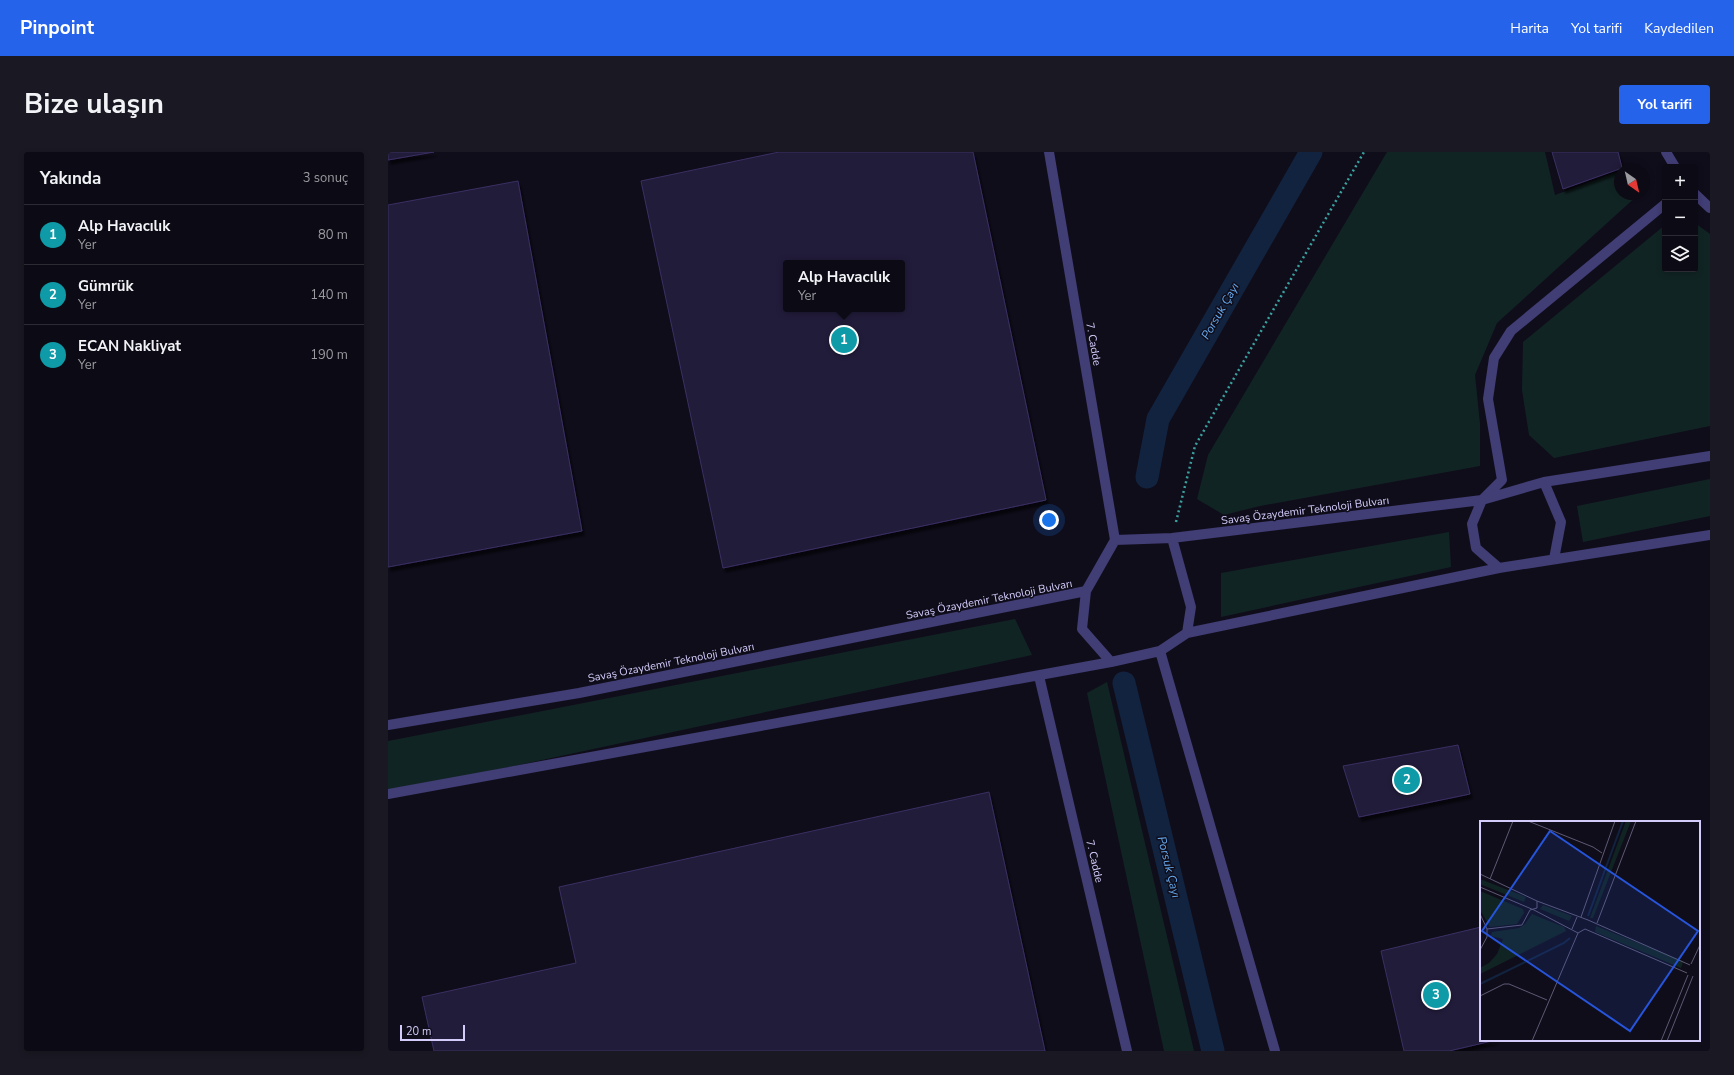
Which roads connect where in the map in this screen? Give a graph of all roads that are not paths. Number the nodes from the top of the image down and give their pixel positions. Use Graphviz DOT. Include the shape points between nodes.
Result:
graph roads {
  1 [pos="1050,152"];
  2 [pos="1666,152"];
  3 [pos="1673,164"];
  4 [pos="1698,197"];
  5 [pos="1662,206"];
  6 [pos="1710,208"];
  7 [pos="1710,456"];
  8 [pos="1544,482"];
  9 [pos="1482,500"];
  10 [pos="1710,535"];
  11 [pos="1172,538"];
  12 [pos="1115,540"];
  13 [pos="1554,559"];
  14 [pos="1499,568"];
  15 [pos="1086,592"];
  16 [pos="1187,633"];
  17 [pos="1160,651"];
  18 [pos="1111,662"];
  19 [pos="1039,676"];
  20 [pos="388,725"];
  21 [pos="388,794"];
  22 [pos="1126,1051"];
  23 [pos="1275,1051"];
  1 -- 12 [label="street, 7. Cadde"];
  2 -- 3 [label="street"];
  4 -- 6 [label="street"];
  5 -- 9 [label="street" via="1511,331 1494,358 1488,398 1502,480"];
  7 -- 8 [label="street, Savaş Özaydemir Teknoloji Bulvarı"];
  8 -- 9 [label="street, Savaş Özaydemir Teknoloji Bulvarı"];
  8 -- 13 [label="street" via="1561,522"];
  9 -- 11 [label="street, Savaş Özaydemir Teknoloji Bulvarı"];
  9 -- 14 [label="street" via="1472,524 1476,548"];
  10 -- 13 [label="street"];
  11 -- 12 [label="street, Savaş Özaydemir Teknoloji Bulvarı"];
  11 -- 16 [label="street" via="1191,607"];
  12 -- 15 [label="street, Savaş Özaydemir Teknoloji Bulvarı"];
  13 -- 14 [label="street"];
  14 -- 16 [label="street"];
  15 -- 18 [label="street" via="1082,629"];
  15 -- 20 [label="street, Savaş Özaydemir Teknoloji Bulvarı" via="579,693"];
  16 -- 17 [label="street"];
  17 -- 18 [label="street"];
  17 -- 23 [label="street"];
  18 -- 19 [label="street"];
  19 -- 21 [label="street"];
  19 -- 22 [label="street, 7. Cadde"];
}
